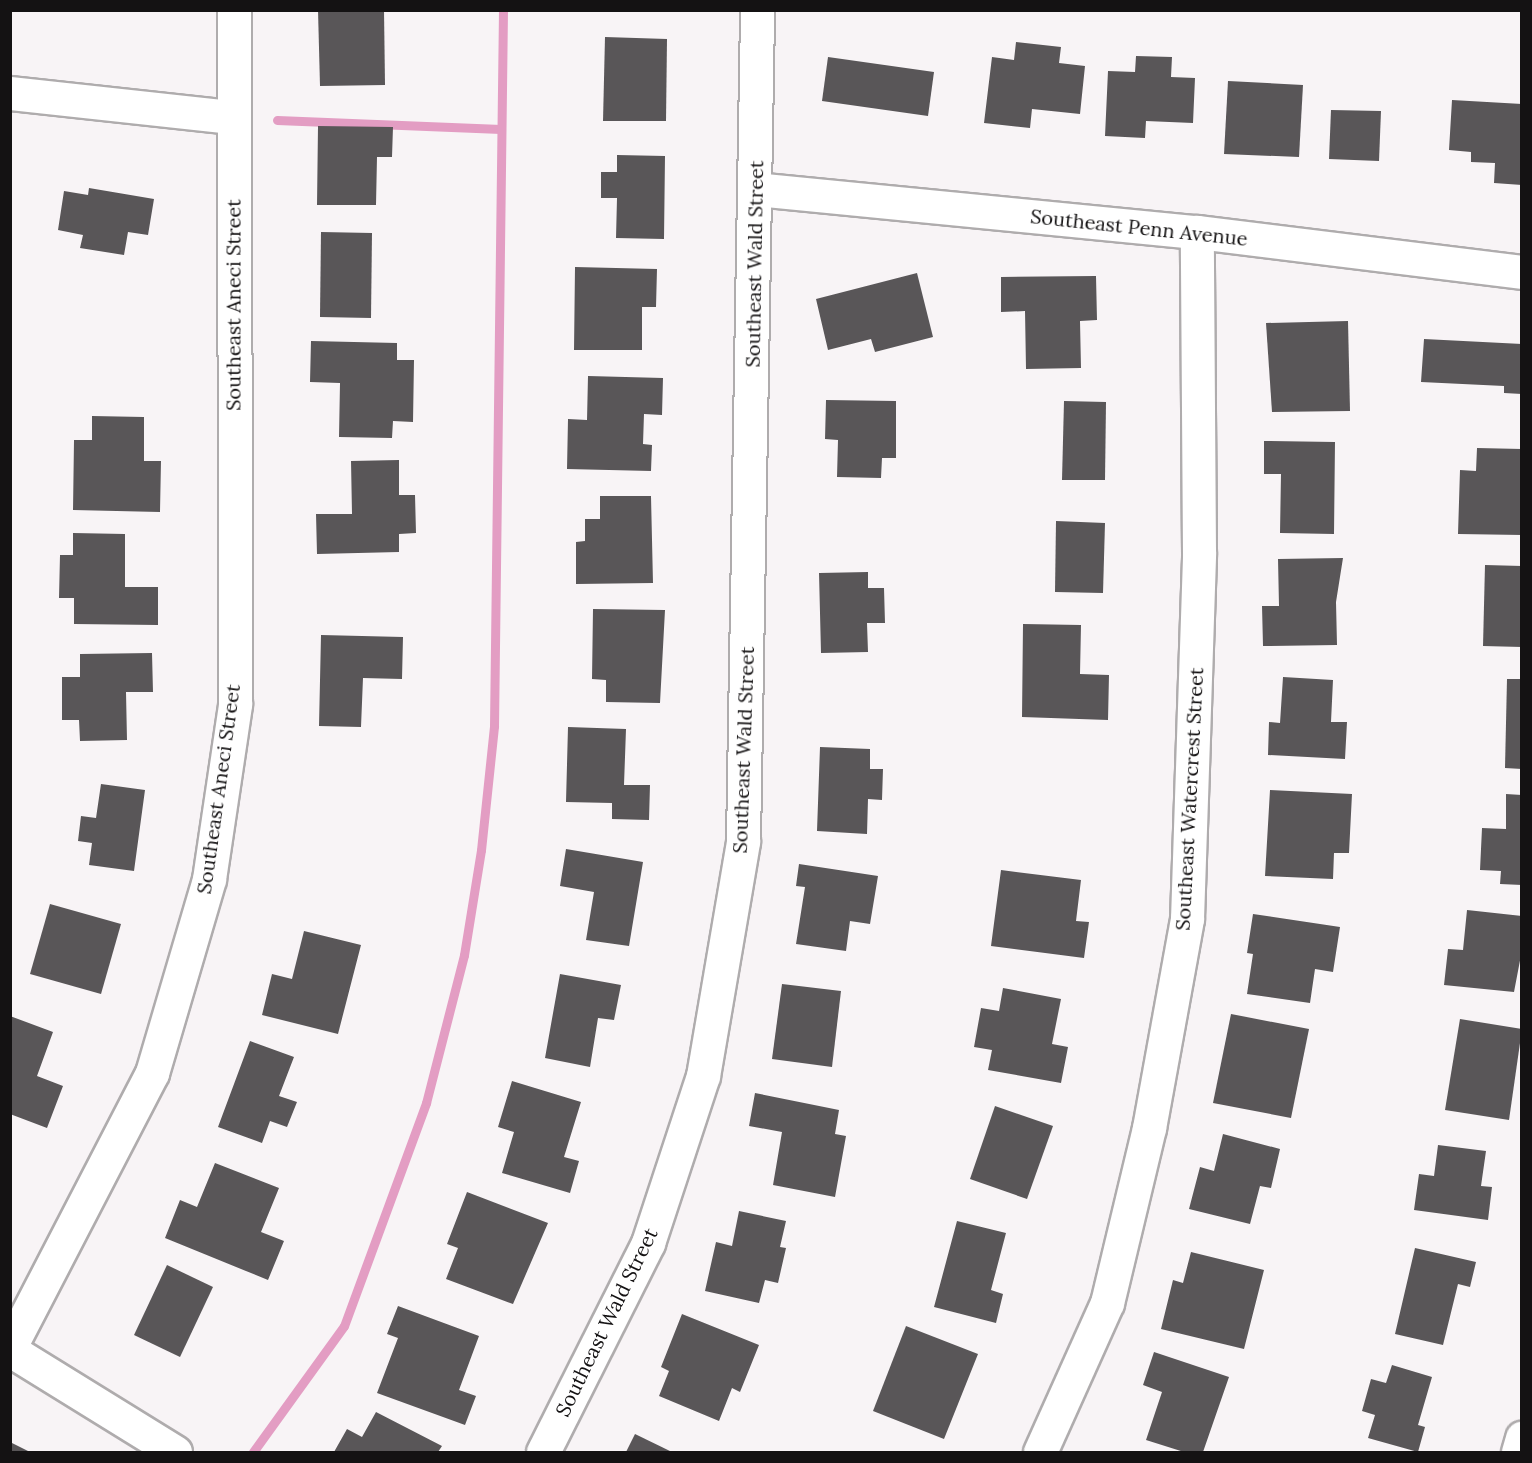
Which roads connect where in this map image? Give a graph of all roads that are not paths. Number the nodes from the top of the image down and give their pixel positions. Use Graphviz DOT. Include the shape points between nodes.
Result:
graph roads {
  1 [pos="234,10"];
  2 [pos="757,10"];
  3 [pos="10,93"];
  4 [pos="232,117"];
  5 [pos="755,189"];
  6 [pos="1197,232"];
  7 [pos="1521,272"];
  8 [pos="10,1348"];
  9 [pos="1521,1438"];
  10 [pos="175,1452"];
  11 [pos="543,1452"];
  12 [pos="1040,1452"];
  13 [pos="1518,1452"];
  1 -- 4 [label="street, Southeast Aneci Street"];
  2 -- 5 [label="street, Southeast Wald Street"];
  3 -- 4 [label="street"];
  4 -- 8 [label="street, Southeast Aneci Street" via="235,704 209,879 152,1073"];
  5 -- 6 [label="street, Southeast Penn Avenue"];
  5 -- 11 [label="street, Southeast Wald Street" via="741,853 703,1076 648,1243"];
  6 -- 7 [label="street, Southeast Penn Avenue"];
  6 -- 12 [label="street, Southeast Watercrest Street" via="1199,552 1187,919 1149,1128 1107,1303"];
  8 -- 10 [label="street"];
  9 -- 13 [label="street"];
}
